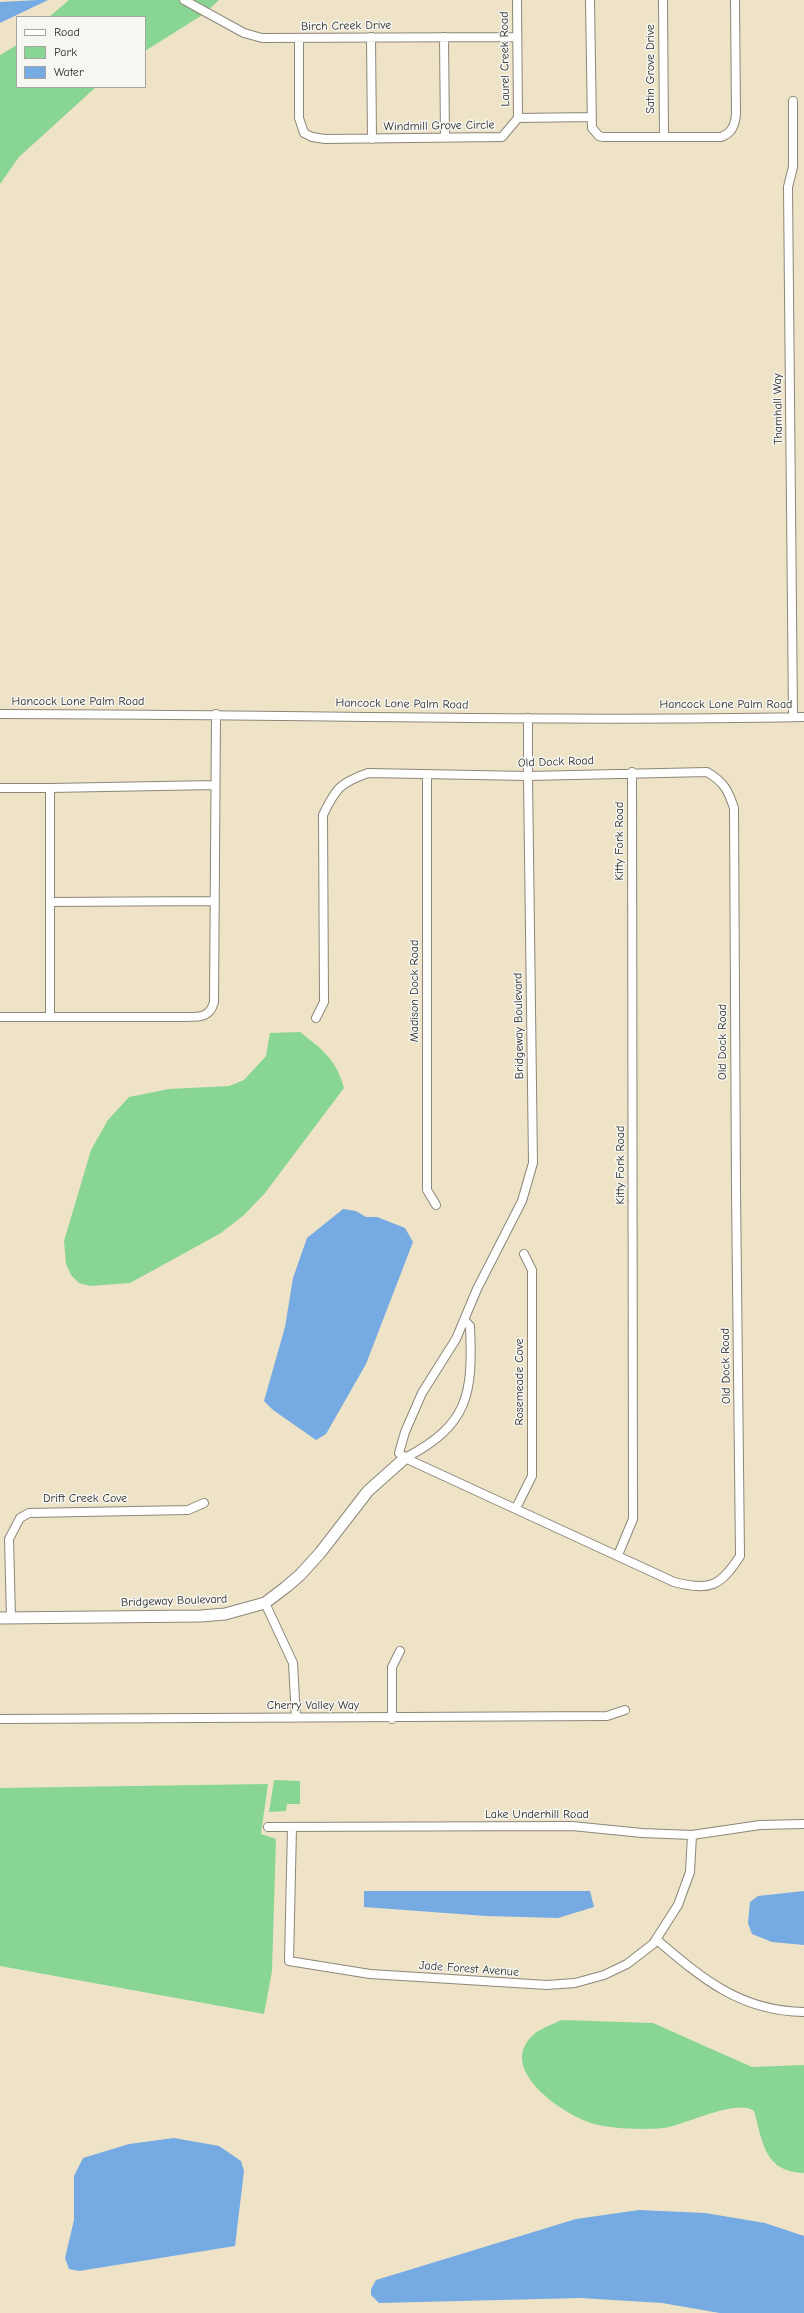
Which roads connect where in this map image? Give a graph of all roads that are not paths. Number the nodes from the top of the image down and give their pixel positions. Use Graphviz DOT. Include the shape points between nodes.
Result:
graph roads {
  1 [pos="184,0"];
  2 [pos="517,0"];
  3 [pos="590,0"];
  4 [pos="663,0"];
  5 [pos="735,0"];
  6 [pos="371,37"];
  7 [pos="517,37"];
  8 [pos="299,38"];
  9 [pos="444,38"];
  10 [pos="793,101"];
  11 [pos="590,117"];
  12 [pos="518,118"];
  13 [pos="664,137"];
  14 [pos="445,138"];
  15 [pos="372,139"];
  16 [pos="0,714"];
  17 [pos="216,714"];
  18 [pos="793,717"];
  19 [pos="804,717"];
  20 [pos="528,718"];
  21 [pos="632,772"];
  22 [pos="427,775"];
  23 [pos="528,776"];
  24 [pos="215,786"];
  25 [pos="0,788"];
  26 [pos="50,788"];
  27 [pos="215,901"];
  28 [pos="50,902"];
  29 [pos="0,1017"];
  30 [pos="50,1017"];
  31 [pos="316,1018"];
  32 [pos="436,1205"];
  33 [pos="524,1254"];
  34 [pos="464,1320"];
  35 [pos="405,1458"];
  36 [pos="204,1503"];
  37 [pos="516,1508"];
  38 [pos="618,1555"];
  39 [pos="265,1603"];
  40 [pos="5,1618"];
  41 [pos="400,1651"];
  42 [pos="626,1710"];
  43 [pos="296,1718"];
  44 [pos="392,1718"];
  45 [pos="0,1719"];
  46 [pos="804,1824"];
  47 [pos="268,1827"];
  48 [pos="292,1827"];
  49 [pos="692,1835"];
  50 [pos="656,1940"];
  51 [pos="804,2012"];
  1 -- 8 [label="street, Birch Creek Drive" via="250,36"];
  2 -- 7 [label="street, Laurel Creek Road"];
  3 -- 11 [label="street"];
  4 -- 13 [label="street, Satin Grove Drive"];
  5 -- 13 [label="street" via="734,126 721,137"];
  6 -- 8 [label="street, Birch Creek Drive"];
  6 -- 9 [label="street, Birch Creek Drive"];
  6 -- 15 [label="street"];
  7 -- 9 [label="street, Birch Creek Drive"];
  7 -- 12 [label="street, Laurel Creek Road"];
  8 -- 15 [label="street, Windmill Grove Circle" via="299,118 304,133 318,139"];
  9 -- 14 [label="street"];
  10 -- 18 [label="street, Thamhall Way" via="793,166 788,187"];
  11 -- 12 [label="street"];
  11 -- 13 [label="street" via="592,128 599,136"];
  12 -- 14 [label="street, Windmill Grove Circle" via="502,137"];
  14 -- 15 [label="street, Windmill Grove Circle"];
  16 -- 17 [label="street, Hancock Lone Palm Road"];
  17 -- 20 [label="street, Hancock Lone Palm Road"];
  17 -- 24 [label="street"];
  18 -- 19 [label="street, Hancock Lone Palm Road"];
  18 -- 20 [label="street, Hancock Lone Palm Road"];
  20 -- 23 [label="street, Bridgeway Boulevard"];
  21 -- 23 [label="street, Old Dock Road"];
  21 -- 38 [label="street, Kitty Fork Road" via="633,1520"];
  21 -- 38 [label="street, Old Dock Road" via="707,772 721,780 734,808 740,1556 729,1573 712,1586 697,1588 674,1582"];
  22 -- 23 [label="street, Old Dock Road"];
  22 -- 31 [label="street, Old Dock Road" via="368,773 347,780 332,797 323,815 324,1002"];
  22 -- 32 [label="street, Madison Dock Road" via="427,1190"];
  23 -- 34 [label="street, Bridgeway Boulevard" via="533,1163 522,1201"];
  24 -- 26 [label="street"];
  24 -- 27 [label="street"];
  25 -- 26 [label="street"];
  26 -- 28 [label="street"];
  27 -- 28 [label="street"];
  27 -- 30 [label="street" via="212,1011 206,1015"];
  28 -- 30 [label="street"];
  29 -- 30 [label="street"];
  33 -- 37 [label="street, Rosemeade Cove" via="532,1270 532,1476"];
  34 -- 35 [label="street, Bridgeway Boulevard" via="456,1340 422,1393 399,1453"];
  34 -- 35 [label="street, Bridgeway Boulevard" via="470,1326 471,1363 469,1389 460,1412 453,1424 427,1447"];
  35 -- 37 [label="street, Old Dock Road"];
  35 -- 39 [label="street, Bridgeway Boulevard" via="368,1491 300,1575"];
  36 -- 40 [label="street, Drift Creek Cove" via="188,1510 29,1512 20,1518 10,1538"];
  37 -- 38 [label="street, Old Dock Road"];
  39 -- 40 [label="street, Bridgeway Boulevard" via="225,1614 201,1616"];
  39 -- 43 [label="street" via="293,1664"];
  41 -- 44 [label="street" via="392,1667"];
  42 -- 44 [label="street, Cherry Valley Way" via="607,1716"];
  43 -- 44 [label="street, Cherry Valley Way"];
  43 -- 45 [label="street, Cherry Valley Way"];
  46 -- 49 [label="street, Lake Underhill Road" via="760,1826"];
  47 -- 48 [label="street, Lake Underhill Road"];
  48 -- 49 [label="street, Lake Underhill Road" via="572,1826"];
  48 -- 50 [label="street, Jade Forest Avenue" via="289,1961 378,1975 555,1985 575,1983 608,1974 627,1964"];
  49 -- 50 [label="street, Jade Forest Avenue" via="690,1872 678,1905"];
  50 -- 51 [label="street" via="704,1980 728,1994 765,2007"];
}
